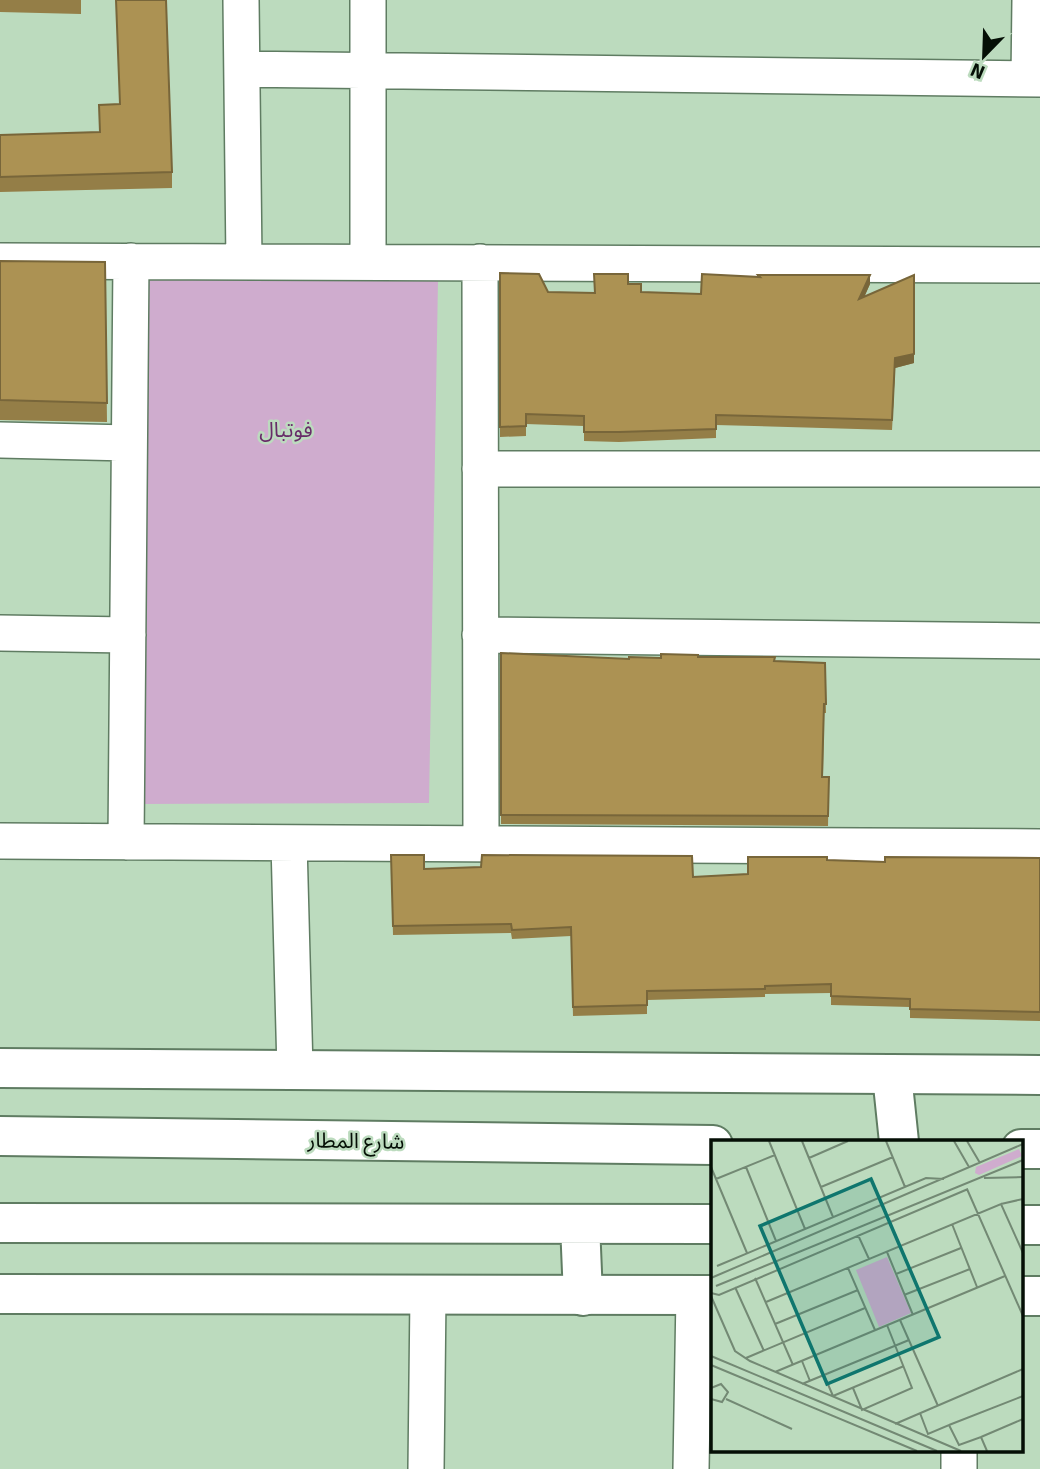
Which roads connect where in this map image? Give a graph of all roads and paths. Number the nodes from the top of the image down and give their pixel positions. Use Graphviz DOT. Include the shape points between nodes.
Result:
graph roads {
  1 [pos="241,0"];
  2 [pos="368,0"];
  3 [pos="1030,0"];
  4 [pos="242,69"];
  5 [pos="368,70"];
  6 [pos="1035,79"];
  7 [pos="0,261"];
  8 [pos="131,261"];
  9 [pos="244,262"];
  10 [pos="368,262"];
  11 [pos="480,262"];
  12 [pos="1040,265"];
  13 [pos="0,440"];
  14 [pos="129,443"];
  15 [pos="480,469"];
  16 [pos="1040,469"];
  17 [pos="0,633"];
  18 [pos="128,635"];
  19 [pos="480,635"];
  20 [pos="1040,641"];
  21 [pos="0,841"];
  22 [pos="126,842"];
  23 [pos="289,843"];
  24 [pos="481,844"];
  25 [pos="1040,847"];
  26 [pos="0,1068"];
  27 [pos="295,1070"];
  28 [pos="892,1075"];
  29 [pos="1040,1075"];
  30 [pos="0,1136"];
  31 [pos="899,1140"];
  32 [pos="711,1145"];
  33 [pos="0,1223"];
  34 [pos="580,1224"];
  35 [pos="711,1224"];
  36 [pos="0,1294"];
  37 [pos="428,1295"];
  38 [pos="703,1295"];
  39 [pos="583,1296"];
  40 [pos="426,1469"];
  41 [pos="691,1469"];
  1 -- 4 [label="street"];
  2 -- 5 [label="street"];
  3 -- 6 [label="street"];
  4 -- 5 [label="street"];
  4 -- 9 [label="street"];
  5 -- 6 [label="street"];
  5 -- 10 [label="street"];
  7 -- 8 [label="street"];
  8 -- 9 [label="street"];
  8 -- 14 [label="street"];
  9 -- 10 [label="street"];
  10 -- 11 [label="street"];
  11 -- 12 [label="street"];
  11 -- 15 [label="street"];
  13 -- 14 [label="street"];
  14 -- 18 [label="street"];
  15 -- 16 [label="street"];
  15 -- 19 [label="street"];
  17 -- 18 [label="street"];
  18 -- 22 [label="street"];
  19 -- 20 [label="street"];
  19 -- 24 [label="street"];
  21 -- 22 [label="street"];
  22 -- 23 [label="street"];
  23 -- 24 [label="street"];
  23 -- 27 [label="street"];
  24 -- 25 [label="street"];
  26 -- 27 [label="street"];
  27 -- 28 [label="street"];
  28 -- 29 [label="street"];
  28 -- 31 [label="street"];
  30 -- 32 [label="street, شارع المطار"];
  33 -- 34 [label="street"];
  34 -- 35 [label="street"];
  34 -- 39 [label="street"];
  36 -- 37 [label="street"];
  37 -- 39 [label="street"];
  37 -- 40 [label="street"];
  38 -- 39 [label="street"];
  38 -- 41 [label="street"];
}
